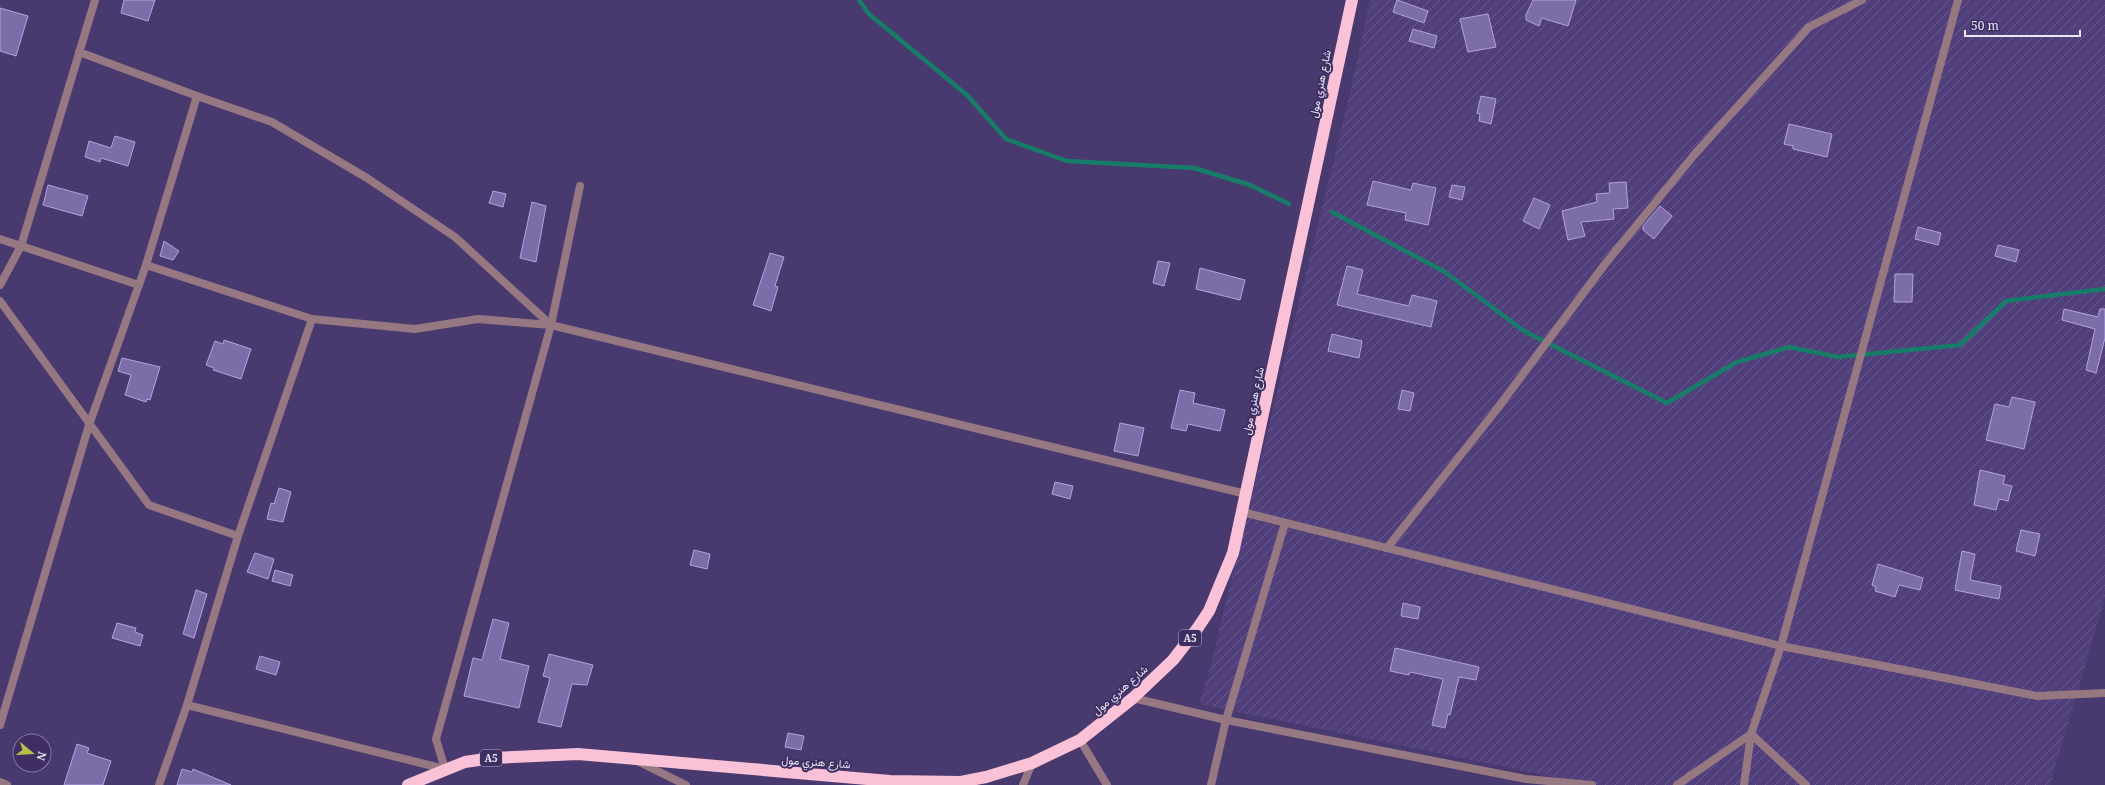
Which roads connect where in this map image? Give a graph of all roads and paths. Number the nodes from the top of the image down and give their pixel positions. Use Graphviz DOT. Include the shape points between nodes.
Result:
graph roads {
  1 [pos="95,0"];
  2 [pos="1352,0"];
  3 [pos="1862,0"];
  4 [pos="1958,0"];
  5 [pos="79,52"];
  6 [pos="197,96"];
  7 [pos="580,186"];
  8 [pos="0,239"];
  9 [pos="21,246"];
  10 [pos="146,265"];
  11 [pos="0,285"];
  12 [pos="139,285"];
  13 [pos="0,301"];
  14 [pos="312,319"];
  15 [pos="551,325"];
  16 [pos="89,425"];
  17 [pos="1246,494"];
  18 [pos="1242,512"];
  19 [pos="1285,523"];
  20 [pos="238,536"];
  21 [pos="1387,548"];
  22 [pos="1781,646"];
  23 [pos="2105,693"];
  24 [pos="1133,698"];
  25 [pos="187,704"];
  26 [pos="1226,720"];
  27 [pos="0,725"];
  28 [pos="1751,734"];
  29 [pos="1080,740"];
  30 [pos="634,760"];
  31 [pos="1032,763"];
  32 [pos="445,769"];
  33 [pos="1526,779"];
  34 [pos="0,782"];
  35 [pos="7,785"];
  36 [pos="159,785"];
  37 [pos="408,785"];
  38 [pos="686,785"];
  39 [pos="1023,785"];
  40 [pos="1107,785"];
  41 [pos="1212,785"];
  42 [pos="1538,785"];
  43 [pos="1592,785"];
  44 [pos="1677,785"];
  45 [pos="1744,785"];
  46 [pos="1806,785"];
  1 -- 5 [label="street"];
  2 -- 17 [label="highway, شارع هنري مول / A5"];
  3 -- 21 [label="street" via="1809,27 1694,155 1605,264 1497,409"];
  4 -- 22 [label="street"];
  5 -- 6 [label="street"];
  5 -- 9 [label="street"];
  6 -- 10 [label="street"];
  6 -- 15 [label="street" via="272,122 367,178 455,237"];
  7 -- 15 [label="street"];
  8 -- 9 [label="street"];
  9 -- 11 [label="street"];
  9 -- 12 [label="street"];
  10 -- 12 [label="street"];
  10 -- 14 [label="street"];
  12 -- 16 [label="street"];
  13 -- 16 [label="street"];
  14 -- 15 [label="street" via="415,329 478,319"];
  14 -- 20 [label="street"];
  15 -- 17 [label="street"];
  15 -- 32 [label="street" via="436,739"];
  16 -- 20 [label="street" via="149,505"];
  16 -- 27 [label="street"];
  17 -- 18 [label="highway, شارع هنري مول / A5"];
  18 -- 19 [label="street"];
  18 -- 24 [label="highway, شارع هنري مول / A5" via="1233,553 1209,612 1173,660"];
  19 -- 21 [label="street"];
  19 -- 26 [label="street"];
  20 -- 25 [label="street"];
  21 -- 22 [label="street"];
  22 -- 23 [label="street" via="2037,696"];
  22 -- 28 [label="street"];
  24 -- 26 [label="street"];
  24 -- 29 [label="highway, شارع هنري مول / A5"];
  25 -- 32 [label="street"];
  25 -- 36 [label="street"];
  26 -- 33 [label="street"];
  26 -- 41 [label="street"];
  28 -- 44 [label="street"];
  28 -- 45 [label="street"];
  28 -- 46 [label="street"];
  29 -- 31 [label="highway, شارع هنري مول / A5"];
  29 -- 40 [label="street"];
  30 -- 31 [label="highway, شارع هنري مول / A5" via="928,783 961,782"];
  30 -- 32 [label="highway, شارع هنري مول / A5" via="578,754 492,758 464,762"];
  30 -- 38 [label="street"];
  31 -- 39 [label="street"];
  32 -- 37 [label="highway, شارع هنري مول / A5"];
  33 -- 42 [label="street"];
  33 -- 43 [label="street"];
  34 -- 35 [label="street"];
}
